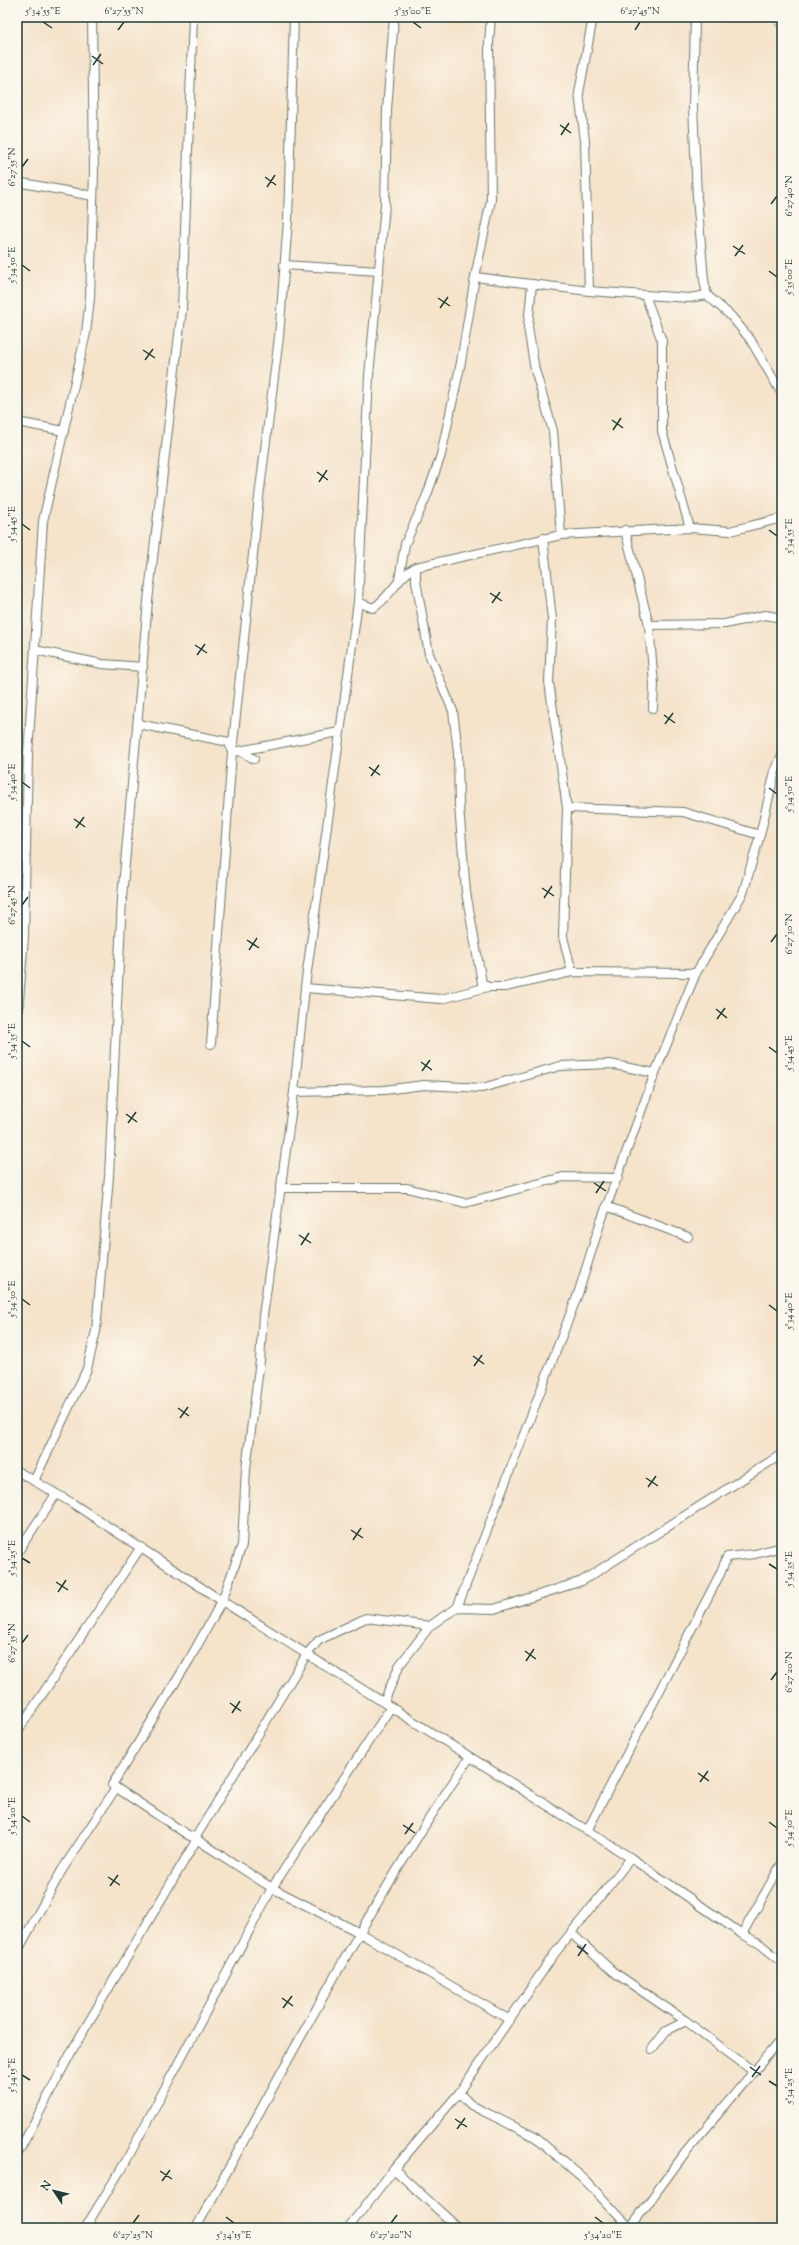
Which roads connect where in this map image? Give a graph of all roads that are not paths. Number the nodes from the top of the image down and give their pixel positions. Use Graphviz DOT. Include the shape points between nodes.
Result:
graph roads {
  1 [pos="92,17"];
  2 [pos="193,17"];
  3 [pos="294,17"];
  4 [pos="394,17"];
  5 [pos="491,17"];
  6 [pos="593,17"];
  7 [pos="695,17"];
  8 [pos="17,182"];
  9 [pos="94,196"];
  10 [pos="284,265"];
  11 [pos="379,271"];
  12 [pos="475,277"];
  13 [pos="532,284"];
  14 [pos="589,291"];
  15 [pos="645,295"];
  16 [pos="707,295"];
  17 [pos="782,394"];
  18 [pos="17,422"];
  19 [pos="64,431"];
  20 [pos="782,518"];
  21 [pos="690,528"];
  22 [pos="625,530"];
  23 [pos="561,535"];
  24 [pos="543,538"];
  25 [pos="416,568"];
  26 [pos="399,580"];
  27 [pos="358,602"];
  28 [pos="782,618"];
  29 [pos="649,625"];
  30 [pos="35,650"];
  31 [pos="143,667"];
  32 [pos="653,708"];
  33 [pos="138,724"];
  34 [pos="339,732"];
  35 [pos="232,752"];
  36 [pos="782,756"];
  37 [pos="254,759"];
  38 [pos="567,808"];
  39 [pos="760,834"];
  40 [pos="572,972"];
  41 [pos="696,973"];
  42 [pos="488,987"];
  43 [pos="305,988"];
  44 [pos="17,1024"];
  45 [pos="211,1044"];
  46 [pos="655,1073"];
  47 [pos="294,1092"];
  48 [pos="618,1178"];
  49 [pos="280,1188"];
  50 [pos="606,1206"];
  51 [pos="688,1237"];
  52 [pos="782,1454"];
  53 [pos="17,1471"];
  54 [pos="34,1481"];
  55 [pos="56,1494"];
  56 [pos="141,1547"];
  57 [pos="782,1547"];
  58 [pos="17,1553"];
  59 [pos="222,1601"];
  60 [pos="457,1608"];
  61 [pos="430,1626"];
  62 [pos="308,1654"];
  63 [pos="384,1702"];
  64 [pos="391,1707"];
  65 [pos="17,1732"];
  66 [pos="470,1757"];
  67 [pos="116,1788"];
  68 [pos="587,1830"];
  69 [pos="195,1838"];
  70 [pos="631,1858"];
  71 [pos="782,1863"];
  72 [pos="272,1888"];
  73 [pos="358,1932"];
  74 [pos="571,1934"];
  75 [pos="742,1934"];
  76 [pos="17,1952"];
  77 [pos="782,1962"];
  78 [pos="510,2020"];
  79 [pos="686,2021"];
  80 [pos="782,2038"];
  81 [pos="652,2049"];
  82 [pos="753,2071"];
  83 [pos="460,2094"];
  84 [pos="17,2155"];
  85 [pos="394,2169"];
  86 [pos="85,2228"];
  87 [pos="196,2228"];
  88 [pos="348,2228"];
  89 [pos="458,2228"];
  90 [pos="630,2228"];
  1 -- 9 [label="street"];
  2 -- 31 [label="street" via="182,309 148,601"];
  3 -- 10 [label="street" via="288,220"];
  4 -- 11 [label="street" via="387,110 385,205"];
  5 -- 12 [label="street" via="491,200"];
  6 -- 14 [label="street" via="579,94 585,141"];
  7 -- 16 [label="street" via="693,106 697,197"];
  8 -- 9 [label="street"];
  9 -- 19 [label="street" via="86,333"];
  10 -- 11 [label="street"];
  10 -- 35 [label="street" via="279,337"];
  11 -- 27 [label="street" via="369,376"];
  12 -- 13 [label="street"];
  12 -- 26 [label="street" via="461,362 441,455 427,495 405,544"];
  13 -- 14 [label="street"];
  13 -- 23 [label="street" via="528,327 535,370 553,431"];
  14 -- 15 [label="street"];
  15 -- 16 [label="street" via="689,298"];
  15 -- 21 [label="street" via="662,341 662,431"];
  16 -- 17 [label="street" via="730,316 750,340"];
  18 -- 19 [label="street"];
  19 -- 30 [label="street" via="43,521"];
  20 -- 21 [label="street" via="730,531"];
  21 -- 22 [label="street"];
  22 -- 23 [label="street"];
  22 -- 29 [label="street"];
  23 -- 24 [label="street"];
  24 -- 25 [label="street"];
  24 -- 38 [label="street" via="552,619 549,682"];
  25 -- 26 [label="street" via="408,571"];
  25 -- 42 [label="street" via="429,654 453,711 458,752 459,806 466,892 479,977"];
  26 -- 27 [label="street" via="381,603 373,608"];
  27 -- 34 [label="street"];
  28 -- 29 [label="street" via="765,615 725,624"];
  29 -- 32 [label="street" via="654,684"];
  30 -- 31 [label="street" via="102,664"];
  30 -- 44 [label="street" via="28,755 24,937"];
  31 -- 33 [label="street"];
  33 -- 35 [label="street" via="229,742"];
  33 -- 54 [label="street" via="122,898 109,1176 96,1331 87,1369"];
  34 -- 35 [label="street"];
  34 -- 43 [label="street"];
  35 -- 37 [label="street" via="240,751"];
  35 -- 45 [label="street"];
  36 -- 39 [label="street" via="775,771"];
  38 -- 39 [label="street" via="683,812"];
  38 -- 40 [label="street" via="563,937"];
  39 -- 41 [label="street" via="743,893"];
  40 -- 41 [label="street"];
  40 -- 42 [label="street" via="505,987"];
  41 -- 46 [label="street"];
  42 -- 43 [label="street" via="441,999"];
  43 -- 47 [label="street"];
  46 -- 47 [label="street" via="610,1064 560,1066 482,1088 424,1085 384,1090"];
  46 -- 48 [label="street"];
  47 -- 49 [label="street"];
  48 -- 49 [label="street" via="563,1177 465,1203 407,1188"];
  48 -- 50 [label="street"];
  49 -- 59 [label="street" via="250,1429 242,1545"];
  50 -- 51 [label="street"];
  50 -- 60 [label="street" via="578,1294"];
  52 -- 60 [label="street" via="582,1581 494,1609"];
  53 -- 54 [label="street"];
  54 -- 55 [label="street"];
  55 -- 56 [label="street"];
  55 -- 58 [label="street"];
  56 -- 59 [label="street"];
  56 -- 65 [label="street"];
  57 -- 68 [label="street" via="755,1554 727,1557"];
  59 -- 62 [label="street"];
  59 -- 67 [label="street" via="188,1662 112,1781"];
  60 -- 61 [label="street"];
  61 -- 62 [label="street" via="366,1618 319,1640"];
  61 -- 63 [label="street" via="399,1666"];
  62 -- 63 [label="street"];
  62 -- 69 [label="street"];
  63 -- 64 [label="street"];
  64 -- 66 [label="street"];
  64 -- 72 [label="street"];
  66 -- 68 [label="street"];
  66 -- 73 [label="street" via="431,1813"];
  67 -- 69 [label="street"];
  67 -- 76 [label="street" via="62,1870"];
  68 -- 70 [label="street"];
  69 -- 72 [label="street"];
  69 -- 84 [label="street" via="74,2047"];
  70 -- 74 [label="street"];
  70 -- 75 [label="street"];
  71 -- 75 [label="street"];
  72 -- 73 [label="street"];
  72 -- 86 [label="street" via="126,2161"];
  73 -- 78 [label="street"];
  73 -- 87 [label="street"];
  74 -- 78 [label="street" via="528,1991"];
  74 -- 79 [label="street" via="612,1971"];
  75 -- 77 [label="street" via="760,1944"];
  78 -- 83 [label="street"];
  79 -- 81 [label="street" via="666,2031"];
  79 -- 82 [label="street"];
  80 -- 82 [label="street"];
  82 -- 90 [label="street" via="685,2153"];
  83 -- 85 [label="street"];
  83 -- 90 [label="street" via="471,2105 535,2137 584,2179"];
  85 -- 88 [label="street"];
  85 -- 89 [label="street"];
}
